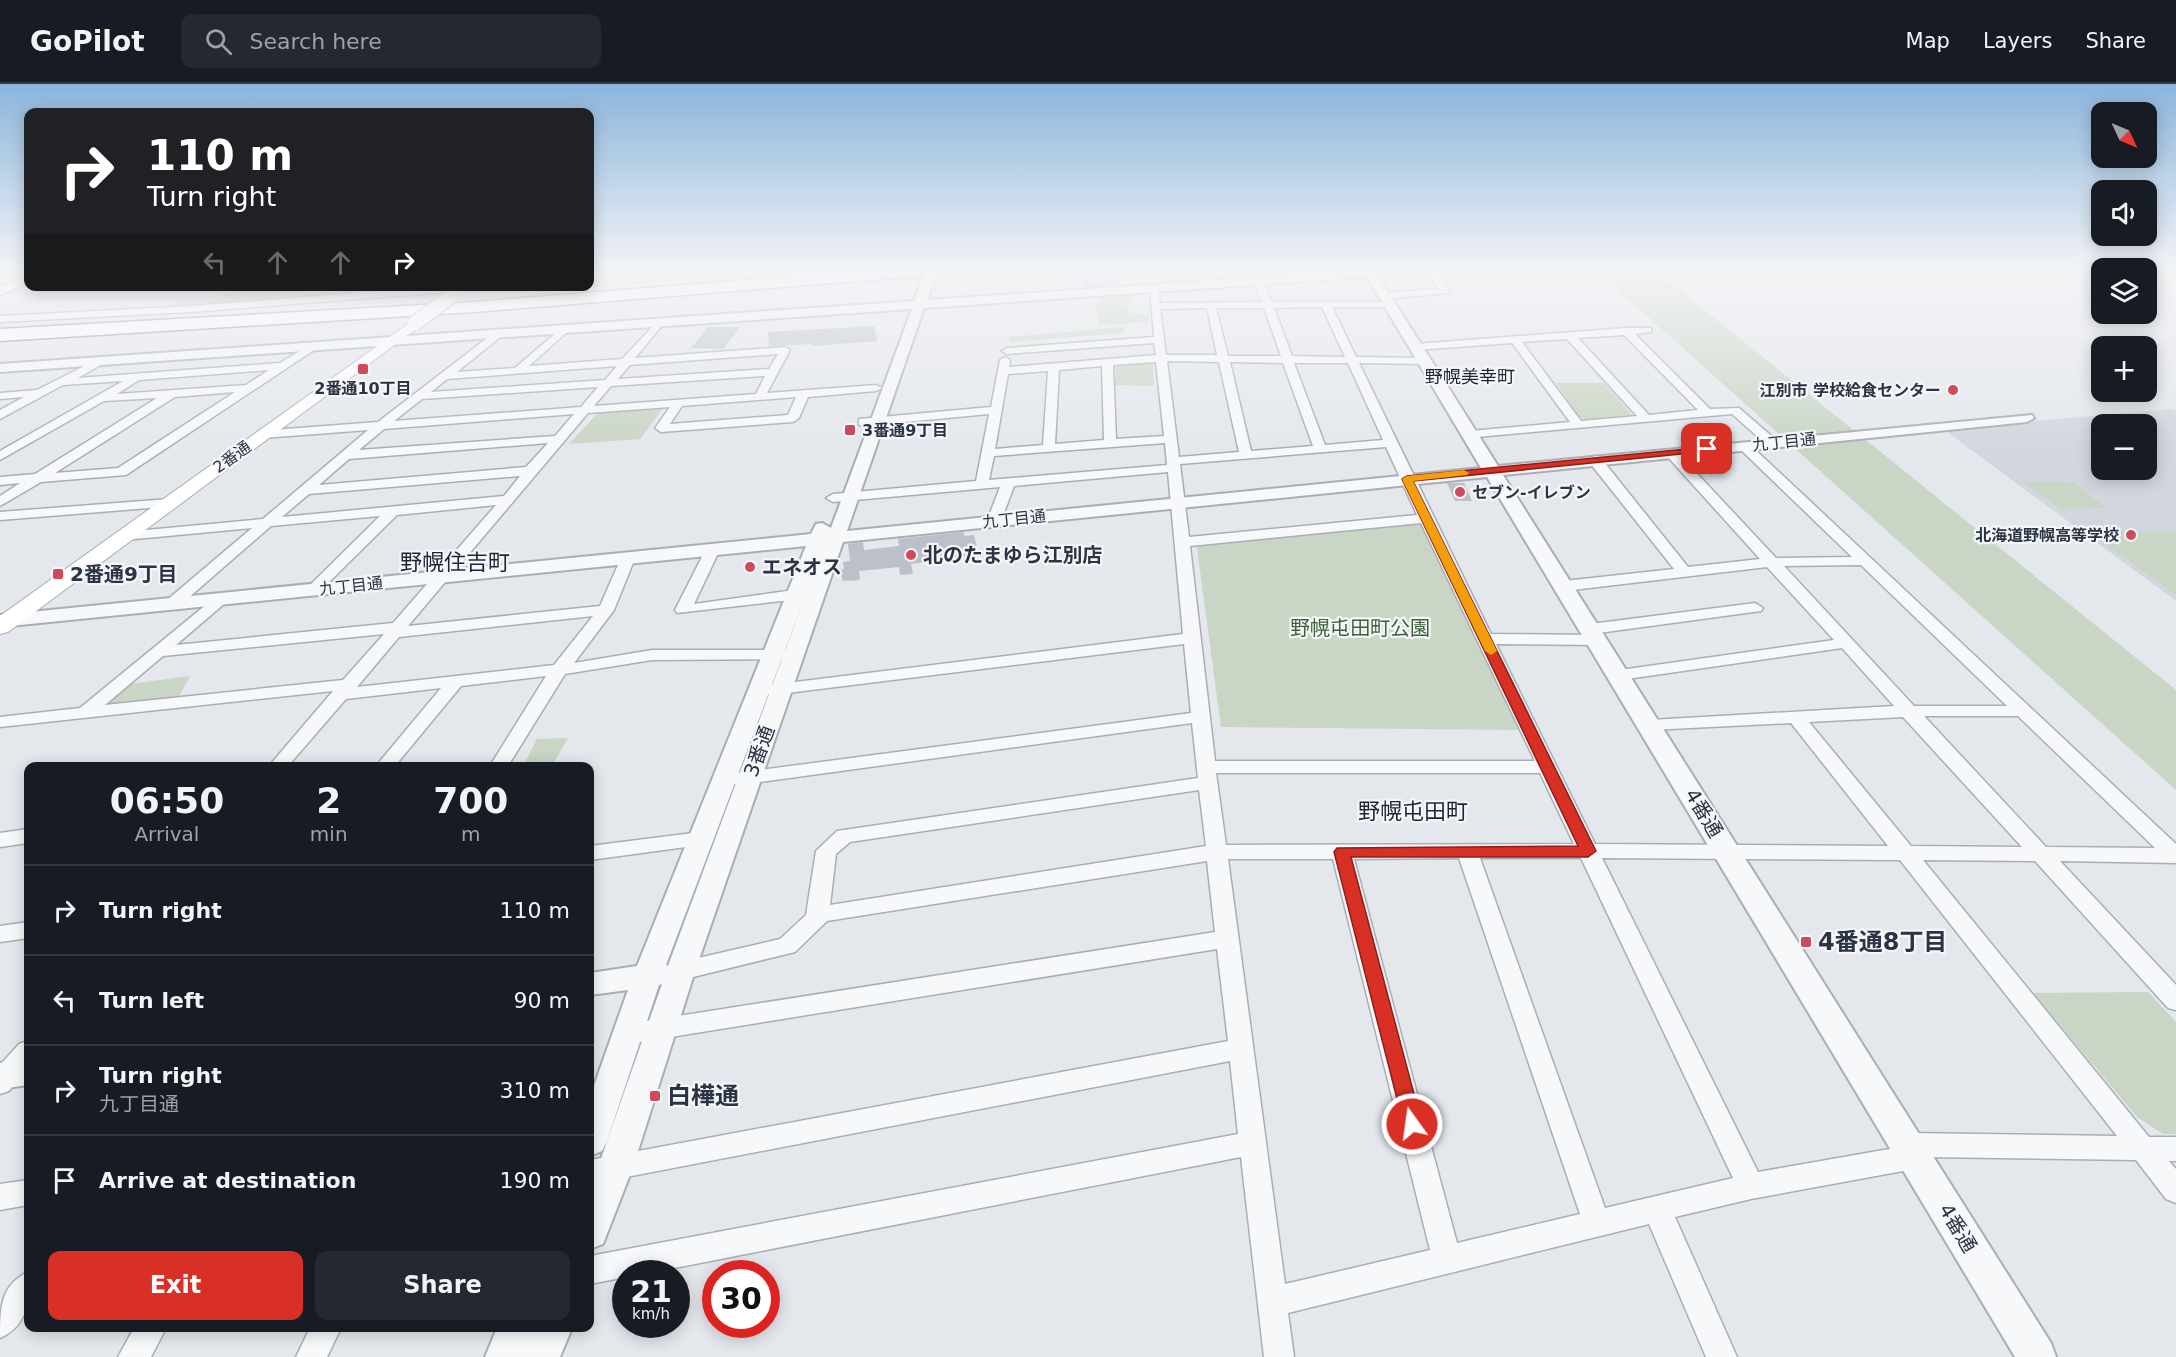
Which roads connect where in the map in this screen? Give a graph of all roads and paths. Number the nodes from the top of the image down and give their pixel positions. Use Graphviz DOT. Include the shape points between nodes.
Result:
graph roads {
  1 [pos="78,330"];
  2 [pos="405,330"];
  3 [pos="546,330"];
  4 [pos="562,330"];
  5 [pos="653,330"];
  6 [pos="899,330"];
  7 [pos="902,330"];
  8 [pos="1158,330"];
  9 [pos="1217,330"];
  10 [pos="1277,330"];
  11 [pos="1338,330"];
  12 [pos="1406,330"];
  13 [pos="1638,330"];
  14 [pos="1626,331"];
  15 [pos="499,334"];
  16 [pos="0,335"];
  17 [pos="1569,335"];
  18 [pos="1514,339"];
  19 [pos="1159,340"];
  20 [pos="390,341"];
  21 [pos="313,346"];
  22 [pos="1420,354"];
  23 [pos="1161,358"];
  24 [pos="1224,359"];
  25 [pos="1288,359"];
  26 [pos="1353,360"];
  27 [pos="100,361"];
  28 [pos="626,363"];
  29 [pos="1107,363"];
  30 [pos="283,366"];
  31 [pos="1054,367"];
  32 [pos="0,368"];
  33 [pos="1003,370"];
  34 [pos="518,371"];
  35 [pos="774,372"];
  36 [pos="448,376"];
  37 [pos="138,377"];
  38 [pos="62,382"];
  39 [pos="608,384"];
  40 [pos="249,388"];
  41 [pos="876,388"];
  42 [pos="42,393"];
  43 [pos="173,393"];
  44 [pos="804,393"];
  45 [pos="0,396"];
  46 [pos="417,396"];
  47 [pos="760,396"];
  48 [pos="100,399"];
  49 [pos="679,402"];
  50 [pos="585,409"];
  51 [pos="996,410"];
  52 [pos="1708,412"];
  53 [pos="0,415"];
  54 [pos="1646,418"];
  55 [pos="2027,418"];
  56 [pos="870,421"];
  57 [pos="381,425"];
  58 [pos="1578,425"];
  59 [pos="263,434"];
  60 [pos="1470,435"];
  61 [pos="558,439"];
  62 [pos="1171,439"];
  63 [pos="1110,443"];
  64 [pos="1391,443"];
  65 [pos="1772,443"];
  66 [pos="1744,446"];
  67 [pos="1049,448"];
  68 [pos="1320,449"];
  69 [pos="988,453"];
  70 [pos="1671,453"];
  71 [pos="346,455"];
  72 [pos="1246,455"];
  73 [pos="0,456"];
  74 [pos="1595,460"];
  75 [pos="1174,465"];
  76 [pos="530,471"];
  77 [pos="1492,471"];
  78 [pos="39,478"];
  79 [pos="1407,479"];
  80 [pos="0,481"];
  81 [pos="1008,484"];
  82 [pos="982,485"];
  83 [pos="306,490"];
  84 [pos="842,498"];
  85 [pos="508,500"];
  86 [pos="0,502"];
  87 [pos="1178,502"];
  88 [pos="170,503"];
  89 [pos="393,511"];
  90 [pos="0,516"];
  91 [pos="1426,518"];
  92 [pos="994,521"];
  93 [pos="268,523"];
  94 [pos="124,536"];
  95 [pos="827,537"];
  96 [pos="1182,542"];
  97 [pos="713,549"];
  98 [pos="628,558"];
  99 [pos="1865,561"];
  100 [pos="1771,562"];
  101 [pos="1684,572"];
  102 [pos="445,576"];
  103 [pos="1564,586"];
  104 [pos="314,589"];
  105 [pos="806,593"];
  106 [pos="223,598"];
  107 [pos="173,603"];
  108 [pos="1755,608"];
  109 [pos="606,610"];
  110 [pos="3,623"];
  111 [pos="398,629"];
  112 [pos="1594,634"];
  113 [pos="1192,638"];
  114 [pos="1485,639"];
  115 [pos="1845,643"];
  116 [pos="158,652"];
  117 [pos="783,655"];
  118 [pos="559,670"];
  119 [pos="1620,675"];
  120 [pos="455,681"];
  121 [pos="346,689"];
  122 [pos="770,690"];
  123 [pos="1907,711"];
  124 [pos="2022,711"];
  125 [pos="85,713"];
  126 [pos="1200,717"];
  127 [pos="1796,717"];
  128 [pos="0,722"];
  129 [pos="1650,725"];
  130 [pos="282,762"];
  131 [pos="388,762"];
  132 [pos="502,762"];
  133 [pos="1547,767"];
  134 [pos="1207,775"];
  135 [pos="750,777"];
  136 [pos="724,781"];
  137 [pos="24,837"];
  138 [pos="701,839"];
  139 [pos="0,840"];
  140 [pos="1588,851"];
  141 [pos="594,852"];
  142 [pos="1216,852"];
  143 [pos="1342,852"];
  144 [pos="1467,852"];
  145 [pos="1728,852"];
  146 [pos="1906,854"];
  147 [pos="2039,854"];
  148 [pos="2176,856"];
  149 [pos="818,917"];
  150 [pos="24,931"];
  151 [pos="0,934"];
  152 [pos="1227,939"];
  153 [pos="681,970"];
  154 [pos="648,975"];
  155 [pos="594,983"];
  156 [pos="2176,1001"];
  157 [pos="661,1030"];
  158 [pos="627,1034"];
  159 [pos="1241,1049"];
  160 [pos="24,1056"];
  161 [pos="9,1077"];
  162 [pos="597,1102"];
  163 [pos="594,1119"];
  164 [pos="1252,1143"];
  165 [pos="2143,1149"];
  166 [pos="2176,1149"];
  167 [pos="1911,1151"];
  168 [pos="616,1167"];
  169 [pos="594,1171"];
  170 [pos="1751,1186"];
  171 [pos="2176,1190"];
  172 [pos="24,1194"];
  173 [pos="0,1197"];
  174 [pos="1658,1211"];
  175 [pos="594,1222"];
  176 [pos="1597,1224"];
  177 [pos="1447,1260"];
  178 [pos="594,1269"];
  179 [pos="24,1291"];
  180 [pos="1272,1302"];
  181 [pos="0,1323"];
  182 [pos="149,1332"];
  183 [pos="324,1332"];
  184 [pos="514,1332"];
  185 [pos="551,1332"];
  186 [pos="133,1357"];
  187 [pos="311,1357"];
  188 [pos="504,1357"];
  189 [pos="542,1357"];
  190 [pos="1279,1357"];
  191 [pos="1722,1357"];
  192 [pos="2037,1357"];
  1 -- 16 [label="highway"];
  2 -- 20 [label="main road, 2番通, bridge"];
  3 -- 15 [label="street"];
  4 -- 34 [label="street"];
  5 -- 28 [label="street"];
  6 -- 41 [label="street, 3番通"];
  7 -- 56 [label="street, 3番通"];
  8 -- 19 [label="street"];
  9 -- 24 [label="street"];
  10 -- 25 [label="street"];
  11 -- 26 [label="street"];
  12 -- 22 [label="street, 4番通"];
  13 -- 14 [label="street"];
  14 -- 17 [label="street"];
  14 -- 52 [label="street"];
  15 -- 20 [label="street"];
  15 -- 36 [label="street"];
  17 -- 18 [label="street"];
  17 -- 54 [label="street"];
  18 -- 22 [label="street"];
  18 -- 58 [label="street"];
  19 -- 23 [label="street"];
  19 -- 33 [label="street" via="1008,347"];
  20 -- 21 [label="street"];
  20 -- 59 [label="main road, 2番通"];
  21 -- 27 [label="street"];
  21 -- 30 [label="street"];
  22 -- 26 [label="street"];
  22 -- 60 [label="street, 4番通"];
  23 -- 24 [label="street"];
  23 -- 29 [label="street"];
  23 -- 62 [label="street"];
  24 -- 25 [label="street"];
  24 -- 72 [label="street"];
  25 -- 26 [label="street"];
  25 -- 68 [label="street"];
  26 -- 64 [label="street"];
  27 -- 32 [label="street"];
  27 -- 38 [label="street"];
  28 -- 34 [label="street"];
  28 -- 35 [label="street" via="785,350"];
  28 -- 39 [label="street"];
  29 -- 31 [label="street"];
  29 -- 63 [label="street"];
  30 -- 37 [label="street"];
  30 -- 40 [label="street"];
  31 -- 33 [label="street"];
  31 -- 67 [label="street"];
  33 -- 51 [label="street"];
  34 -- 36 [label="street"];
  35 -- 39 [label="street"];
  35 -- 47 [label="street"];
  36 -- 46 [label="street"];
  37 -- 38 [label="street"];
  37 -- 48 [label="street"];
  38 -- 42 [label="street"];
  39 -- 46 [label="street"];
  39 -- 50 [label="street"];
  40 -- 43 [label="street"];
  40 -- 78 [label="street" via="121,472"];
  41 -- 44 [label="street"];
  41 -- 56 [label="street, 3番通"];
  42 -- 45 [label="street"];
  42 -- 53 [label="street"];
  43 -- 48 [label="street"];
  43 -- 78 [label="street"];
  44 -- 47 [label="street"];
  44 -- 49 [label="street" via="793,418 661,428"];
  46 -- 57 [label="street"];
  47 -- 49 [label="street"];
  48 -- 73 [label="street"];
  49 -- 50 [label="street"];
  50 -- 57 [label="street"];
  50 -- 61 [label="street"];
  51 -- 56 [label="street"];
  51 -- 69 [label="street"];
  52 -- 54 [label="street"];
  52 -- 65 [label="street" via="1735,410"];
  54 -- 58 [label="street"];
  55 -- 65 [label="street, 九丁目通"];
  56 -- 84 [label="street, 3番通"];
  57 -- 59 [label="street"];
  57 -- 71 [label="street"];
  58 -- 60 [label="street"];
  59 -- 88 [label="main road, 2番通"];
  60 -- 77 [label="street, 4番通"];
  61 -- 71 [label="street"];
  61 -- 76 [label="street"];
  62 -- 63 [label="street"];
  62 -- 75 [label="street"];
  63 -- 67 [label="street"];
  64 -- 68 [label="street"];
  64 -- 79 [label="street"];
  65 -- 66 [label="street, 九丁目通"];
  66 -- 70 [label="street, 九丁目通"];
  66 -- 99 [label="street"];
  67 -- 69 [label="street"];
  68 -- 72 [label="street"];
  69 -- 82 [label="street"];
  70 -- 74 [label="street, 九丁目通"];
  70 -- 100 [label="street"];
  71 -- 83 [label="street"];
  72 -- 75 [label="street"];
  74 -- 77 [label="street, 九丁目通"];
  74 -- 101 [label="street"];
  75 -- 81 [label="street"];
  75 -- 87 [label="street"];
  76 -- 83 [label="street"];
  76 -- 85 [label="street"];
  77 -- 79 [label="street, 九丁目通"];
  77 -- 103 [label="street, 4番通"];
  78 -- 80 [label="street"];
  78 -- 86 [label="street"];
  79 -- 87 [label="street, 九丁目通"];
  79 -- 91 [label="street"];
  81 -- 82 [label="street"];
  81 -- 92 [label="street"];
  82 -- 84 [label="street"];
  83 -- 93 [label="street"];
  84 -- 95 [label="street, 3番通"];
  85 -- 89 [label="street"];
  85 -- 102 [label="street"];
  87 -- 92 [label="street, 九丁目通"];
  87 -- 96 [label="street"];
  88 -- 90 [label="street"];
  88 -- 94 [label="main road, 2番通"];
  89 -- 93 [label="street"];
  89 -- 104 [label="street"];
  91 -- 96 [label="street"];
  91 -- 114 [label="street"];
  92 -- 95 [label="street, 九丁目通"];
  93 -- 94 [label="street"];
  93 -- 107 [label="street"];
  94 -- 110 [label="main road, 2番通"];
  95 -- 97 [label="street, 九丁目通"];
  95 -- 105 [label="street, 3番通"];
  96 -- 113 [label="street"];
  97 -- 98 [label="street, 九丁目通"];
  97 -- 105 [label="street" via="683,610"];
  98 -- 102 [label="street, 九丁目通"];
  98 -- 109 [label="street"];
  99 -- 100 [label="street"];
  99 -- 124 [label="street"];
  100 -- 101 [label="street"];
  100 -- 115 [label="street"];
  101 -- 103 [label="street"];
  102 -- 104 [label="street, 九丁目通"];
  102 -- 111 [label="street"];
  103 -- 112 [label="street, 4番通"];
  104 -- 106 [label="street, 九丁目通"];
  105 -- 117 [label="street, 3番通"];
  106 -- 107 [label="street, 九丁目通"];
  106 -- 116 [label="street"];
  107 -- 110 [label="street, 九丁目通"];
  108 -- 112 [label="street"];
  109 -- 111 [label="street"];
  109 -- 118 [label="street"];
  111 -- 116 [label="street"];
  111 -- 121 [label="street"];
  112 -- 114 [label="street"];
  112 -- 119 [label="street, 4番通"];
  113 -- 122 [label="street"];
  113 -- 126 [label="street"];
  114 -- 133 [label="street"];
  115 -- 119 [label="street"];
  115 -- 123 [label="street"];
  116 -- 125 [label="street"];
  117 -- 118 [label="street" via="652,655"];
  117 -- 122 [label="street, 3番通"];
  118 -- 120 [label="street"];
  118 -- 132 [label="street"];
  119 -- 129 [label="street, 4番通"];
  120 -- 121 [label="street"];
  120 -- 131 [label="street"];
  121 -- 125 [label="street"];
  121 -- 130 [label="street"];
  122 -- 135 [label="street, 3番通"];
  122 -- 136 [label="street, 3番通"];
  123 -- 124 [label="street"];
  123 -- 127 [label="street"];
  123 -- 147 [label="street"];
  124 -- 148 [label="street"];
  125 -- 128 [label="street"];
  126 -- 134 [label="street"];
  126 -- 135 [label="street"];
  127 -- 129 [label="street"];
  127 -- 146 [label="street"];
  129 -- 145 [label="street, 4番通"];
  133 -- 134 [label="street"];
  133 -- 140 [label="street"];
  134 -- 142 [label="street"];
  134 -- 149 [label="street" via="844,836 826,851"];
  135 -- 136 [label="street"];
  135 -- 153 [label="street, 3番通"];
  136 -- 138 [label="street, 3番通"];
  137 -- 139 [label="street"];
  138 -- 141 [label="street"];
  138 -- 154 [label="street, 3番通"];
  140 -- 144 [label="street"];
  140 -- 145 [label="street"];
  140 -- 170 [label="street"];
  142 -- 143 [label="street"];
  142 -- 149 [label="street"];
  142 -- 152 [label="street"];
  143 -- 144 [label="street"];
  143 -- 177 [label="street"];
  144 -- 176 [label="street"];
  145 -- 146 [label="street"];
  145 -- 167 [label="street, 4番通"];
  146 -- 147 [label="street"];
  146 -- 165 [label="street"];
  147 -- 148 [label="street"];
  147 -- 156 [label="street"];
  149 -- 153 [label="street" via="787,946"];
  150 -- 151 [label="street"];
  152 -- 157 [label="street"];
  152 -- 159 [label="street"];
  153 -- 154 [label="street"];
  153 -- 157 [label="street, 3番通"];
  154 -- 155 [label="street"];
  154 -- 158 [label="street, 3番通"];
  157 -- 158 [label="street"];
  157 -- 168 [label="street, 3番通"];
  158 -- 162 [label="street, 3番通"];
  159 -- 164 [label="street"];
  159 -- 168 [label="street"];
  160 -- 161 [label="street"];
  162 -- 163 [label="street, 3番通"];
  164 -- 178 [label="street"];
  164 -- 180 [label="street"];
  165 -- 166 [label="street"];
  165 -- 167 [label="street"];
  165 -- 171 [label="street"];
  167 -- 170 [label="street"];
  167 -- 192 [label="street, 4番通"];
  168 -- 169 [label="street"];
  168 -- 175 [label="street, 3番通"];
  170 -- 174 [label="street"];
  172 -- 173 [label="street"];
  174 -- 176 [label="street"];
  174 -- 191 [label="street"];
  176 -- 177 [label="street"];
  177 -- 180 [label="street"];
  179 -- 181 [label="street"];
  180 -- 190 [label="street"];
  182 -- 186 [label="street"];
  183 -- 187 [label="street"];
  184 -- 188 [label="street"];
  185 -- 189 [label="street"];
}
